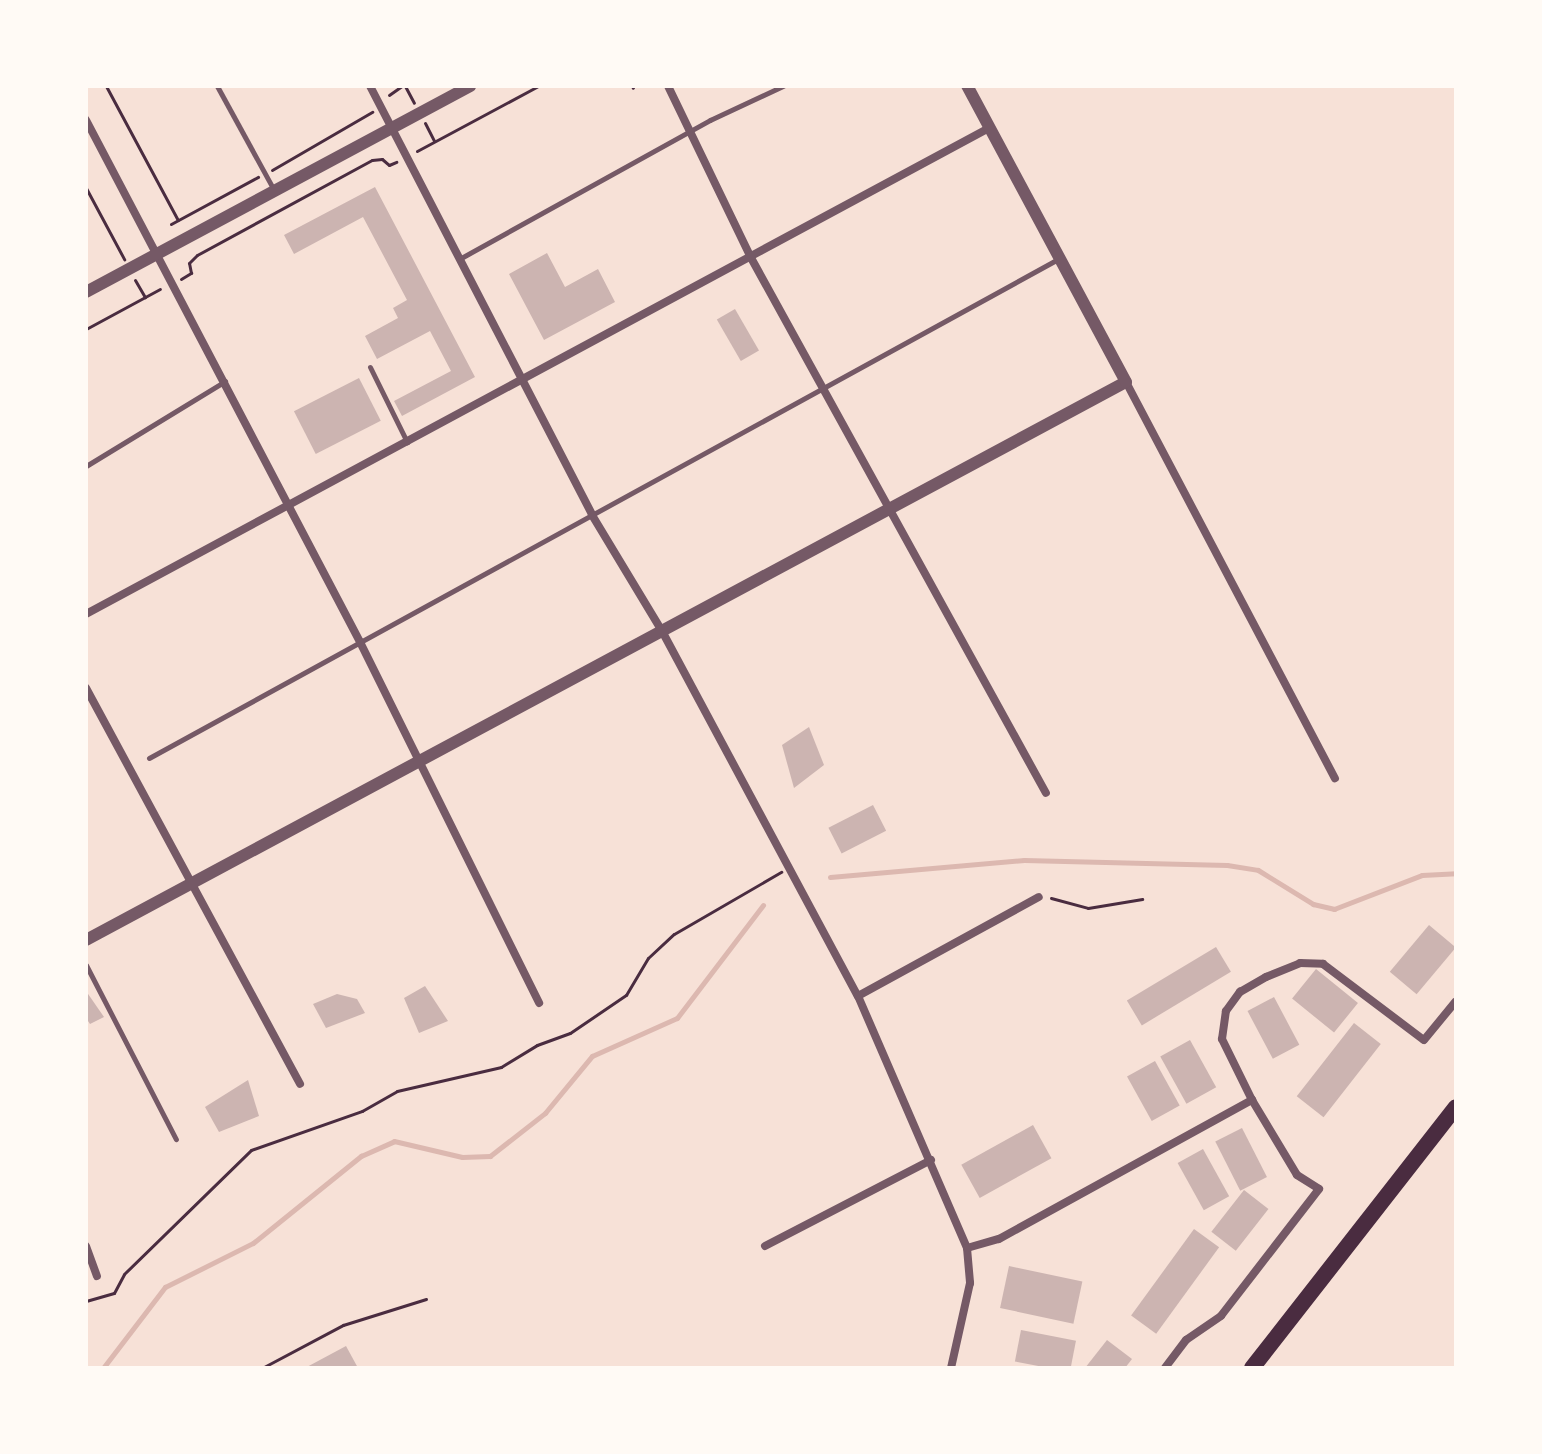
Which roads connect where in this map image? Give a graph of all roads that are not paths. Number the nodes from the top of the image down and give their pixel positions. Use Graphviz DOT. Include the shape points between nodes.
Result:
graph roads {
  1 [pos="217,86"];
  2 [pos="370,86"];
  3 [pos="470,86"];
  4 [pos="668,86"];
  5 [pos="783,86"];
  6 [pos="967,86"];
  7 [pos="86,120"];
  8 [pos="393,128"];
  9 [pos="989,128"];
  10 [pos="691,131"];
  11 [pos="275,191"];
  12 [pos="158,253"];
  13 [pos="750,256"];
  14 [pos="461,258"];
  15 [pos="1059,258"];
  16 [pos="86,292"];
  17 [pos="370,367"];
  18 [pos="526,379"];
  19 [pos="225,381"];
  20 [pos="1126,382"];
  21 [pos="822,389"];
  22 [pos="407,443"];
  23 [pos="86,466"];
  24 [pos="288,505"];
  25 [pos="891,509"];
  26 [pos="592,515"];
  27 [pos="86,614"];
  28 [pos="662,631"];
  29 [pos="360,642"];
  30 [pos="86,688"];
  31 [pos="149,758"];
  32 [pos="416,763"];
  33 [pos="1335,778"];
  34 [pos="1046,793"];
  35 [pos="192,883"];
  36 [pos="1039,897"];
  37 [pos="86,940"];
  38 [pos="86,965"];
  39 [pos="858,996"];
  40 [pos="1456,1001"];
  41 [pos="539,1003"];
  42 [pos="300,1084"];
  43 [pos="1252,1100"];
  44 [pos="1456,1107"];
  45 [pos="176,1139"];
  46 [pos="931,1160"];
  47 [pos="86,1246"];
  48 [pos="765,1246"];
  49 [pos="967,1248"];
  50 [pos="97,1276"];
  51 [pos="951,1368"];
  52 [pos="1165,1368"];
  53 [pos="1252,1368"];
  1 -- 11 [label="lane"];
  2 -- 8 [label="street"];
  3 -- 8 [label="street"];
  4 -- 10 [label="street"];
  5 -- 10 [label="lane"];
  6 -- 9 [label="street"];
  7 -- 12 [label="street"];
  8 -- 11 [label="street"];
  8 -- 14 [label="street"];
  9 -- 13 [label="street"];
  9 -- 15 [label="street"];
  10 -- 13 [label="street"];
  10 -- 14 [label="lane"];
  11 -- 12 [label="street"];
  12 -- 16 [label="street"];
  12 -- 19 [label="street"];
  13 -- 18 [label="street"];
  13 -- 21 [label="street"];
  14 -- 18 [label="street"];
  15 -- 20 [label="street"];
  15 -- 21 [label="lane"];
  17 -- 22 [label="lane"];
  18 -- 22 [label="street"];
  18 -- 26 [label="street"];
  19 -- 23 [label="lane"];
  19 -- 24 [label="street"];
  20 -- 25 [label="street"];
  20 -- 33 [label="street"];
  21 -- 25 [label="street"];
  21 -- 26 [label="lane"];
  22 -- 24 [label="street"];
  24 -- 27 [label="street"];
  24 -- 29 [label="street"];
  25 -- 28 [label="street"];
  25 -- 34 [label="street"];
  26 -- 28 [label="street"];
  26 -- 29 [label="lane"];
  28 -- 32 [label="street"];
  28 -- 39 [label="street"];
  29 -- 31 [label="lane"];
  29 -- 32 [label="street"];
  30 -- 35 [label="street"];
  32 -- 35 [label="street"];
  32 -- 41 [label="street"];
  35 -- 37 [label="street"];
  35 -- 42 [label="street"];
  36 -- 39 [label="street"];
  38 -- 45 [label="lane"];
  39 -- 46 [label="street"];
  40 -- 43 [label="street" via="1424,1040 1323,964 1300,963 1266,977 1240,992 1226,1011 1222,1039"];
  43 -- 49 [label="street" via="999,1239"];
  43 -- 52 [label="street" via="1297,1175 1319,1189 1221,1316 1186,1340"];
  44 -- 53 [label="highway"];
  46 -- 48 [label="street"];
  46 -- 49 [label="street"];
  47 -- 50 [label="street"];
  49 -- 51 [label="street" via="970,1283"];
}
